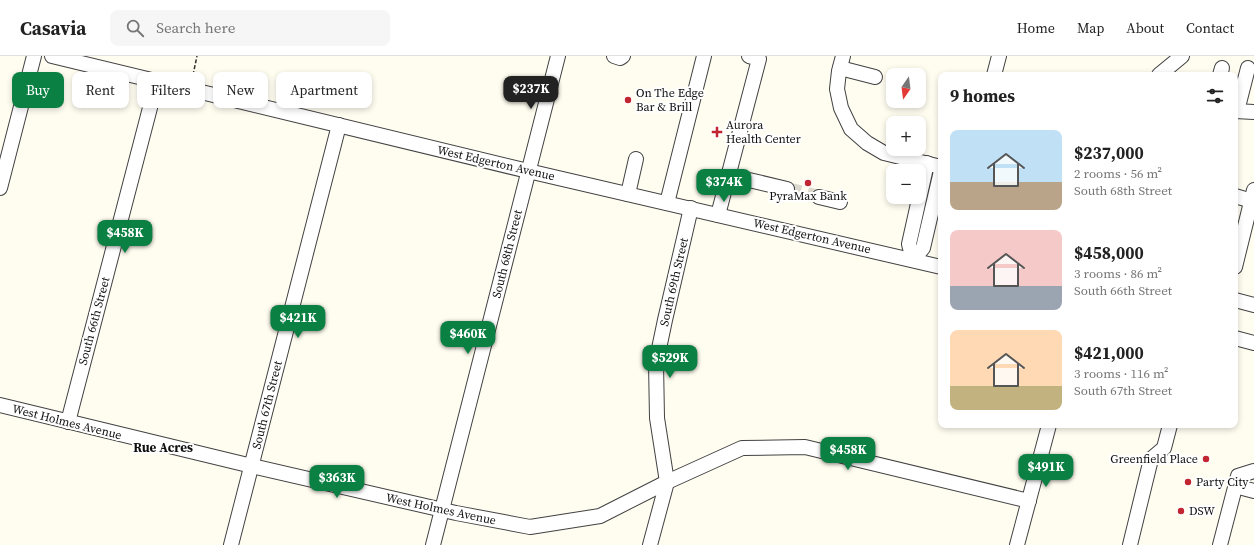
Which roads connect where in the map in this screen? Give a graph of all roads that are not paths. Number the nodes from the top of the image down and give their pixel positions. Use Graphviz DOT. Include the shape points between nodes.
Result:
graph roads {
  1 [pos="34,56"];
  2 [pos="52,56"];
  3 [pos="558,56"];
  4 [pos="614,56"];
  5 [pos="623,56"];
  6 [pos="704,56"];
  7 [pos="749,56"];
  8 [pos="999,56"];
  9 [pos="1182,56"];
  10 [pos="842,62"];
  11 [pos="1248,68"];
  12 [pos="995,72"];
  13 [pos="1163,72"];
  14 [pos="137,76"];
  15 [pos="875,77"];
  16 [pos="205,93"];
  17 [pos="1238,104"];
  18 [pos="150,108"];
  19 [pos="1238,111"];
  20 [pos="1254,112"];
  21 [pos="339,125"];
  22 [pos="636,159"];
  23 [pos="927,163"];
  24 [pos="938,166"];
  25 [pos="528,171"];
  26 [pos="749,180"];
  27 [pos="938,184"];
  28 [pos="0,188"];
  29 [pos="787,189"];
  30 [pos="628,194"];
  31 [pos="1253,195"];
  32 [pos="1238,196"];
  33 [pos="819,197"];
  34 [pos="840,202"];
  35 [pos="667,203"];
  36 [pos="691,208"];
  37 [pos="718,215"];
  38 [pos="1238,256"];
  39 [pos="913,260"];
  40 [pos="938,266"];
  41 [pos="1238,301"];
  42 [pos="1254,305"];
  43 [pos="1238,339"];
  44 [pos="1254,343"];
  45 [pos="0,405"];
  46 [pos="68,422"];
  47 [pos="1048,428"];
  48 [pos="1169,428"];
  49 [pos="252,466"];
  50 [pos="1254,471"];
  51 [pos="667,482"];
  52 [pos="1235,486"];
  53 [pos="1254,491"];
  54 [pos="1029,501"];
  55 [pos="442,510"];
  56 [pos="231,545"];
  57 [pos="433,545"];
  58 [pos="650,545"];
  59 [pos="1018,545"];
  60 [pos="1130,545"];
  61 [pos="1220,545"];
  1 -- 28 [label="street"];
  2 -- 14 [label="street, West Edgerton Avenue"];
  3 -- 25 [label="street, South 68th Street"];
  4 -- 5 [label="street"];
  6 -- 35 [label="street"];
  7 -- 37 [label="street" via="759,59"];
  8 -- 12 [label="street"];
  9 -- 13 [label="street"];
  10 -- 15 [label="street"];
  10 -- 23 [label="street" via="837,89 841,108 851,129 884,153"];
  11 -- 17 [label="street"];
  16 -- 21 [label="street, West Edgerton Avenue"];
  18 -- 46 [label="street, South 66th Street"];
  19 -- 20 [label="street"];
  21 -- 25 [label="street, West Edgerton Avenue"];
  21 -- 49 [label="street, South 67th Street"];
  22 -- 30 [label="street"];
  23 -- 24 [label="street"];
  23 -- 39 [label="street" via="909,244"];
  25 -- 30 [label="street, West Edgerton Avenue"];
  25 -- 55 [label="street, South 68th Street"];
  26 -- 29 [label="street"];
  27 -- 39 [label="street" via="923,248"];
  30 -- 35 [label="street, West Edgerton Avenue"];
  31 -- 32 [label="street"];
  31 -- 38 [label="street"];
  33 -- 34 [label="street"];
  35 -- 36 [label="street, West Edgerton Avenue"];
  36 -- 37 [label="street, West Edgerton Avenue"];
  36 -- 51 [label="street, South 69th Street" via="656,363 657,418"];
  37 -- 39 [label="street, West Edgerton Avenue"];
  39 -- 40 [label="street, West Edgerton Avenue"];
  41 -- 42 [label="street"];
  43 -- 44 [label="street"];
  45 -- 46 [label="street, West Holmes Avenue"];
  46 -- 49 [label="street, West Holmes Avenue"];
  47 -- 54 [label="street"];
  48 -- 60 [label="street" via="1164,448 1151,459"];
  49 -- 55 [label="street, West Holmes Avenue"];
  49 -- 56 [label="street, South 67th Street"];
  50 -- 52 [label="street" via="1238,476"];
  51 -- 54 [label="street, West Holmes Avenue" via="742,448 805,447"];
  51 -- 55 [label="street, West Holmes Avenue" via="600,516 530,527"];
  51 -- 58 [label="street, South 69th Street"];
  52 -- 53 [label="street"];
  52 -- 61 [label="street"];
  54 -- 59 [label="street"];
  55 -- 57 [label="street, South 68th Street"];
}
